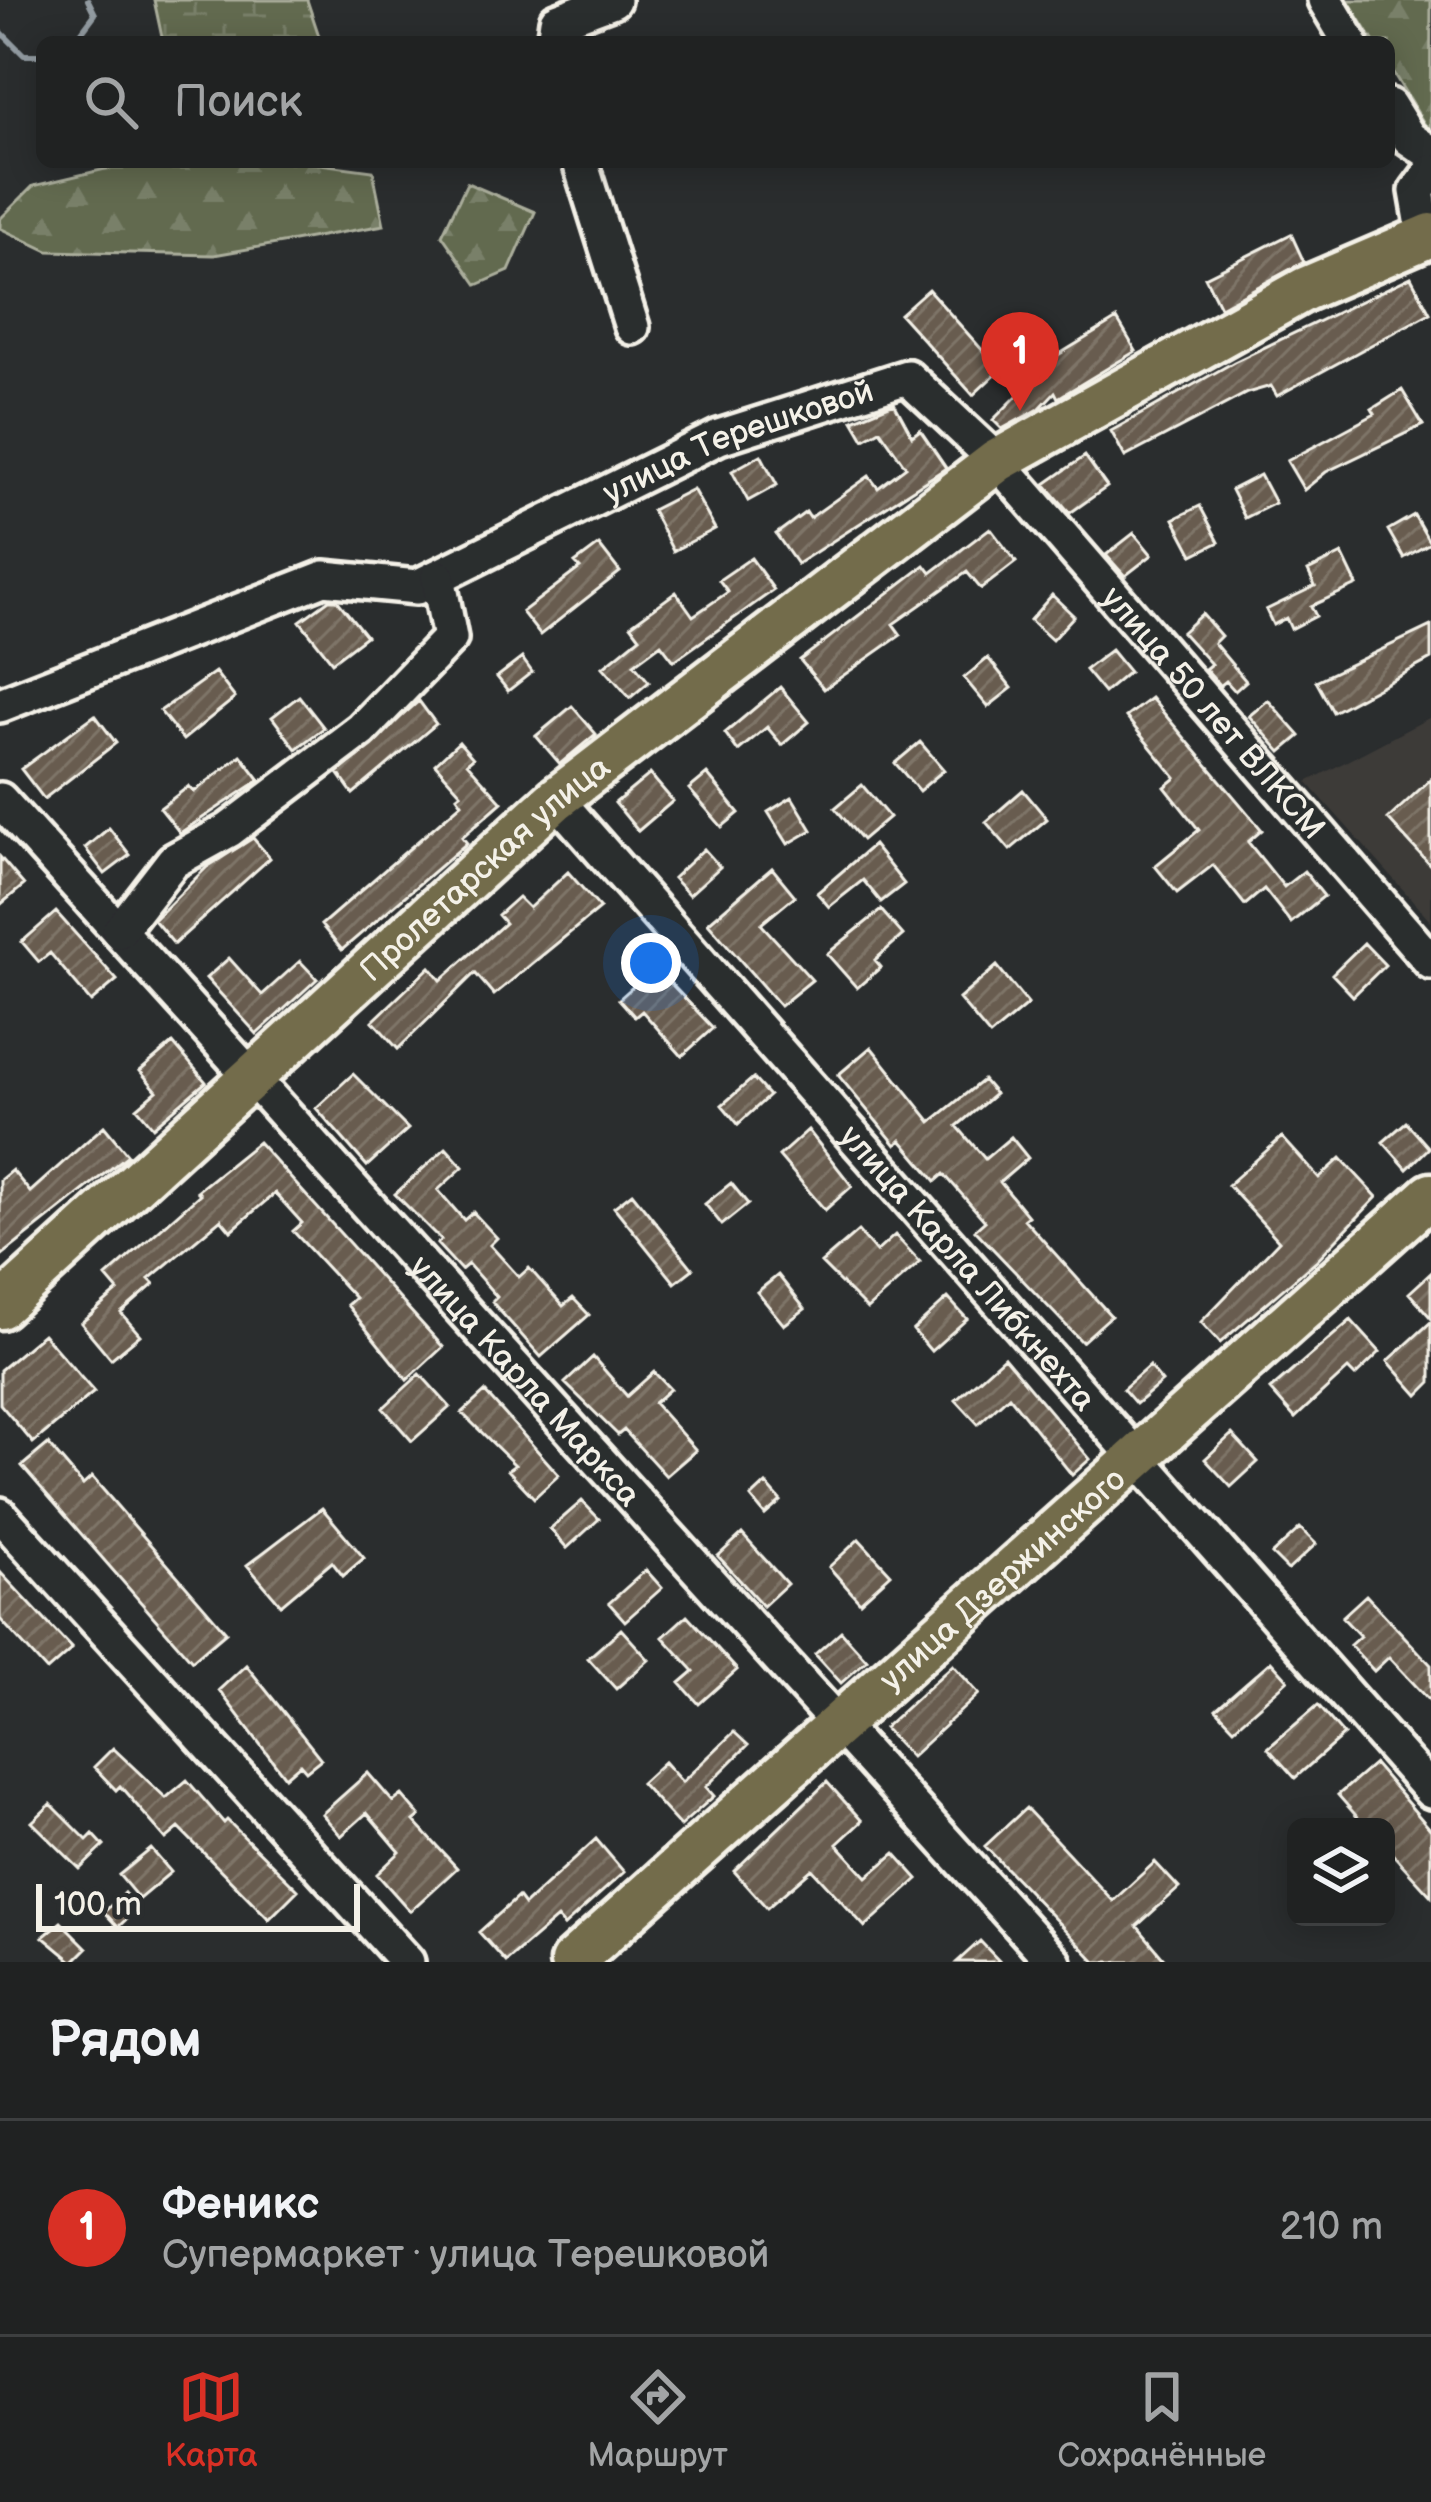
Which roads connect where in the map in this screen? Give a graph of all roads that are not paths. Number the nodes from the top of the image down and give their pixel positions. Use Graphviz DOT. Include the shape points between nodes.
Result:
graph roads {
  1 [pos="613,0"];
  2 [pos="1325,0"];
  3 [pos="555,36"];
  4 [pos="1346,36"];
  5 [pos="1395,116"];
  6 [pos="1431,153"];
  7 [pos="582,168"];
  8 [pos="1431,172"];
  9 [pos="1428,236"];
  10 [pos="632,327"];
  11 [pos="997,461"];
  12 [pos="438,577"];
  13 [pos="0,705"];
  14 [pos="556,799"];
  15 [pos="0,800"];
  16 [pos="119,931"];
  17 [pos="1431,962"];
  18 [pos="254,1076"];
  19 [pos="1431,1195"];
  20 [pos="0,1307"];
  21 [pos="1134,1457"];
  22 [pos="0,1515"];
  23 [pos="837,1726"];
  24 [pos="1431,1791"];
  25 [pos="407,1962"];
  26 [pos="572,1962"];
  27 [pos="1054,1962"];
  1 -- 3 [label="street" via="556,21"];
  2 -- 4 [label="street"];
  5 -- 6 [label="street" via="1409,139"];
  7 -- 10 [label="street"];
  8 -- 9 [label="street" via="1418,191"];
  9 -- 11 [label="main road" via="1304,289"];
  11 -- 12 [label="street, улица Терешковой" via="907,377 719,437"];
  11 -- 14 [label="main road, Пролетарская улица"];
  11 -- 17 [label="street, улица 50 лет ВЛКСМ"];
  12 -- 13 [label="street, улица Терешковой" via="417,587 324,578"];
  12 -- 16 [label="street" via="450,638 361,730 229,830 173,861"];
  14 -- 18 [label="main road, Пролетарская улица"];
  14 -- 21 [label="street, улица Карла Либкнехта"];
  15 -- 16 [label="street, улица Карла Маркса"];
  16 -- 18 [label="street, улица Карла Маркса"];
  18 -- 20 [label="main road, Пролетарская улица"];
  18 -- 23 [label="street, улица Карла Маркса"];
  19 -- 21 [label="main road, улица Дзержинского"];
  21 -- 23 [label="main road, улица Дзержинского"];
  21 -- 24 [label="street, улица Карла Либкнехта"];
  22 -- 25 [label="street"];
  23 -- 26 [label="main road, улица Дзержинского"];
  23 -- 27 [label="street, улица Карла Маркса"];
}
